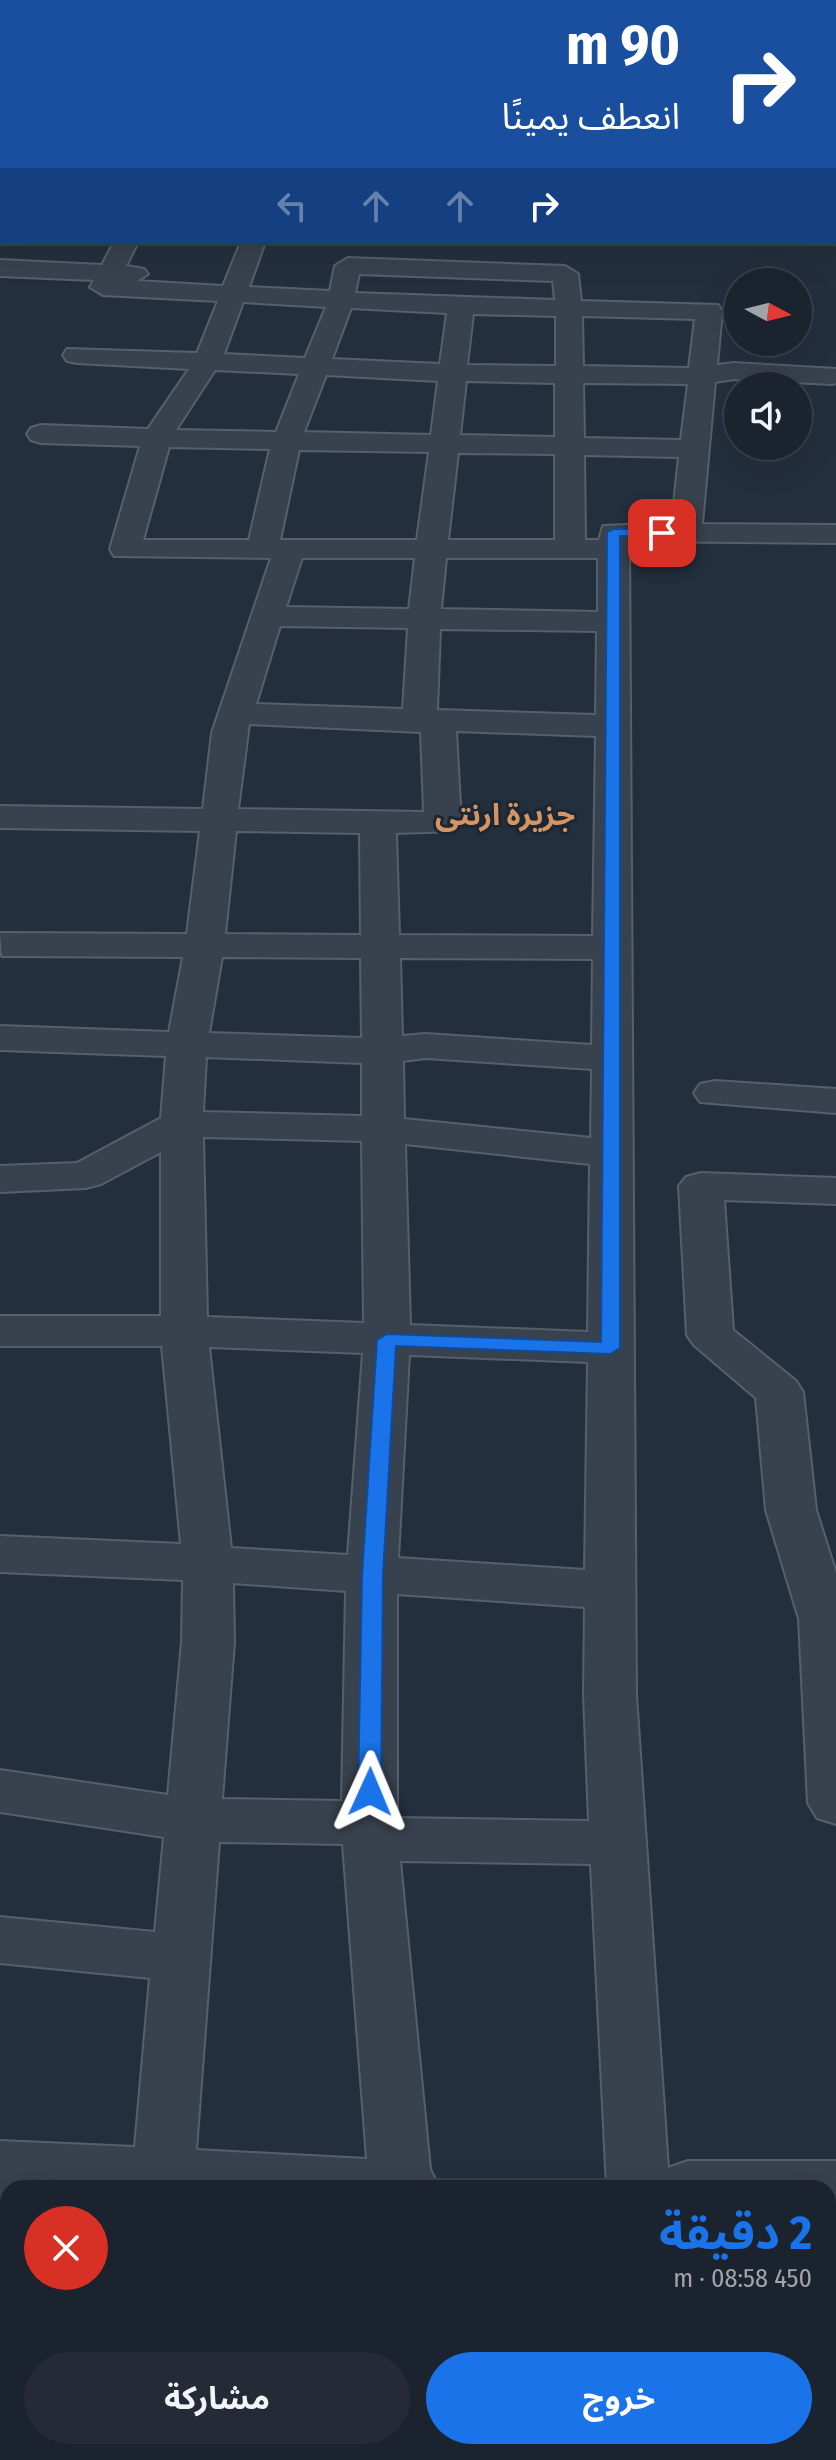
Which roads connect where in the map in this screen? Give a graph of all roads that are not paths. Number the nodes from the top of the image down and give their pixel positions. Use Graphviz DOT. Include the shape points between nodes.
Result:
graph roads {
  1 [pos="125,244"];
  2 [pos="252,244"];
  3 [pos="350,254"];
  4 [pos="0,268"];
  5 [pos="110,273"];
  6 [pos="238,286"];
  7 [pos="341,301"];
  8 [pos="461,306"];
  9 [pos="569,310"];
  10 [pos="836,348"];
  11 [pos="77,355"];
  12 [pos="208,360"];
  13 [pos="315,367"];
  14 [pos="453,373"];
  15 [pos="569,373"];
  16 [pos="702,376"];
  17 [pos="834,382"];
  18 [pos="41,434"];
  19 [pos="156,439"];
  20 [pos="445,443"];
  21 [pos="286,444"];
  22 [pos="569,446"];
  23 [pos="695,449"];
  24 [pos="686,533"];
  25 [pos="836,534"];
  26 [pos="592,549"];
  27 [pos="276,550"];
  28 [pos="432,550"];
  29 [pos="268,616"];
  30 [pos="425,619"];
  31 [pos="613,622"];
  32 [pos="235,713"];
  33 [pos="428,722"];
  34 [pos="613,726"];
  35 [pos="0,817"];
  36 [pos="217,821"];
  37 [pos="378,822"];
  38 [pos="1,940"];
  39 [pos="205,946"];
  40 [pos="380,947"];
  41 [pos="612,948"];
  42 [pos="0,1038"];
  43 [pos="187,1046"];
  44 [pos="381,1051"];
  45 [pos="611,1058"];
  46 [pos="715,1093"];
  47 [pos="836,1101"];
  48 [pos="182,1124"];
  49 [pos="382,1129"];
  50 [pos="611,1153"];
  51 [pos="0,1179"];
  52 [pos="836,1191"];
  53 [pos="0,1331"];
  54 [pos="184,1331"];
  55 [pos="387,1340"];
  56 [pos="610,1348"];
  57 [pos="0,1554"];
  58 [pos="208,1565"];
  59 [pos="372,1575"];
  60 [pos="610,1590"];
  61 [pos="830,1619"];
  62 [pos="0,1791"];
  63 [pos="836,1803"];
  64 [pos="194,1820"];
  65 [pos="370,1831"];
  66 [pos="618,1843"];
  67 [pos="0,1940"];
  68 [pos="182,1958"];
  69 [pos="0,2168"];
  70 [pos="130,2180"];
  71 [pos="163,2180"];
  72 [pos="400,2180"];
  73 [pos="638,2180"];
  1 -- 5 [label="street"];
  2 -- 6 [label="street"];
  3 -- 7 [label="street"];
  3 -- 9 [label="street" via="565,274"];
  4 -- 5 [label="street"];
  5 -- 6 [label="street" via="103,287"];
  6 -- 7 [label="street"];
  6 -- 12 [label="street"];
  7 -- 8 [label="street"];
  7 -- 13 [label="street"];
  8 -- 9 [label="street"];
  8 -- 14 [label="street"];
  9 -- 15 [label="street"];
  9 -- 16 [label="street" via="709,311"];
  10 -- 17 [label="street"];
  11 -- 12 [label="street"];
  12 -- 13 [label="street"];
  12 -- 19 [label="street"];
  13 -- 14 [label="street"];
  13 -- 21 [label="street"];
  14 -- 15 [label="street"];
  14 -- 20 [label="street"];
  15 -- 16 [label="street"];
  15 -- 22 [label="street"];
  16 -- 17 [label="street" via="734,371"];
  16 -- 23 [label="street"];
  18 -- 19 [label="street"];
  19 -- 21 [label="street"];
  19 -- 27 [label="street" via="125,549"];
  20 -- 21 [label="street"];
  20 -- 22 [label="street"];
  20 -- 28 [label="street"];
  21 -- 27 [label="street"];
  22 -- 23 [label="street"];
  22 -- 26 [label="street"];
  23 -- 24 [label="street"];
  24 -- 25 [label="street"];
  24 -- 26 [label="street" via="614,532"];
  26 -- 28 [label="street"];
  26 -- 31 [label="street"];
  27 -- 28 [label="street"];
  27 -- 29 [label="street"];
  28 -- 30 [label="street"];
  29 -- 30 [label="street"];
  29 -- 32 [label="street"];
  30 -- 31 [label="street"];
  30 -- 33 [label="street"];
  31 -- 34 [label="street"];
  32 -- 33 [label="street"];
  32 -- 36 [label="street"];
  33 -- 34 [label="street"];
  33 -- 37 [label="street" via="443,823"];
  34 -- 41 [label="street"];
  35 -- 36 [label="street"];
  36 -- 37 [label="street"];
  36 -- 39 [label="street"];
  37 -- 40 [label="street"];
  38 -- 39 [label="street"];
  39 -- 40 [label="street"];
  39 -- 43 [label="street"];
  40 -- 41 [label="street"];
  40 -- 44 [label="street"];
  41 -- 45 [label="street"];
  42 -- 43 [label="street"];
  43 -- 44 [label="street"];
  43 -- 48 [label="street"];
  44 -- 45 [label="street" via="425,1046"];
  44 -- 49 [label="street"];
  45 -- 50 [label="street"];
  46 -- 47 [label="street"];
  48 -- 49 [label="street"];
  48 -- 51 [label="street" via="86,1175"];
  48 -- 54 [label="street"];
  49 -- 50 [label="street"];
  49 -- 55 [label="street"];
  50 -- 56 [label="street"];
  52 -- 61 [label="street" via="701,1186 710,1335 779,1392 791,1510"];
  53 -- 54 [label="street"];
  54 -- 55 [label="street"];
  54 -- 58 [label="street"];
  55 -- 56 [label="street"];
  55 -- 59 [label="street"];
  56 -- 60 [label="street"];
  57 -- 58 [label="street"];
  58 -- 59 [label="street"];
  58 -- 64 [label="street" via="208,1642"];
  59 -- 60 [label="street"];
  59 -- 65 [label="street"];
  60 -- 66 [label="street"];
  61 -- 63 [label="street"];
  62 -- 64 [label="street"];
  64 -- 65 [label="street"];
  64 -- 68 [label="street"];
  65 -- 66 [label="street"];
  65 -- 72 [label="street"];
  66 -- 73 [label="street"];
  67 -- 68 [label="street"];
  68 -- 71 [label="street"];
  69 -- 70 [label="street"];
}
